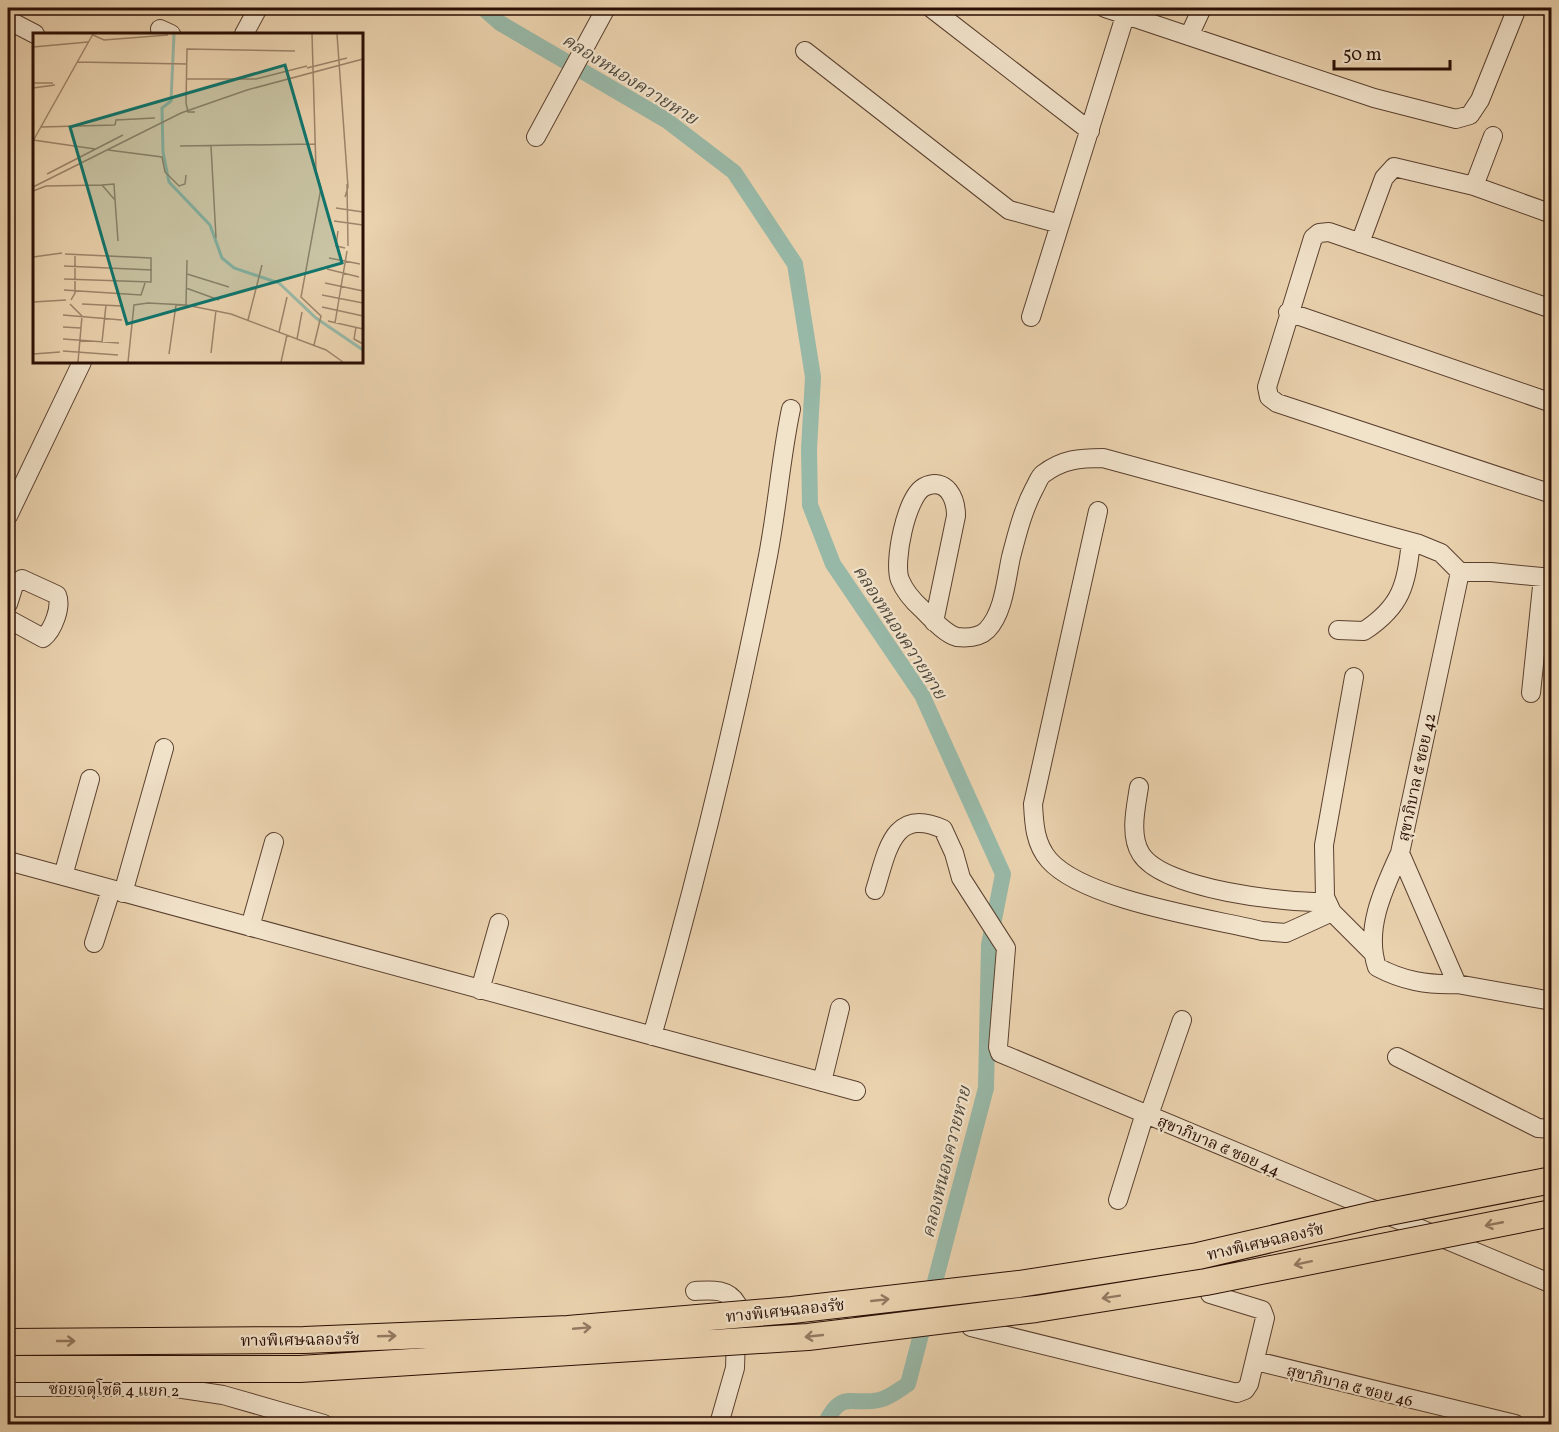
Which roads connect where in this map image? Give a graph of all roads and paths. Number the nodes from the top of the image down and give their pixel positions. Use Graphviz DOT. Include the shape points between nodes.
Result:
graph roads {
  1 [pos="258,8"];
  2 [pos="606,8"];
  3 [pos="931,8"];
  4 [pos="1106,8"];
  5 [pos="1202,8"];
  6 [pos="1518,8"];
  7 [pos="1125,16"];
  8 [pos="8,20"];
  9 [pos="33,33"];
  10 [pos="245,33"];
  11 [pos="1189,36"];
  12 [pos="805,51"];
  13 [pos="1090,131"];
  14 [pos="1493,136"];
  15 [pos="536,137"];
  16 [pos="1474,186"];
  17 [pos="1551,214"];
  18 [pos="1060,224"];
  19 [pos="1360,243"];
  20 [pos="1551,309"];
  21 [pos="1288,312"];
  22 [pos="1031,317"];
  23 [pos="82,363"];
  24 [pos="1551,403"];
  25 [pos="791,409"];
  26 [pos="1551,494"];
  27 [pos="1098,511"];
  28 [pos="8,516"];
  29 [pos="1411,542"];
  30 [pos="1460,572"];
  31 [pos="1547,578"];
  32 [pos="8,604"];
  33 [pos="8,619"];
  34 [pos="934,622"];
  35 [pos="1338,630"];
  36 [pos="1354,677"];
  37 [pos="1531,693"];
  38 [pos="164,748"];
  39 [pos="90,779"];
  40 [pos="1139,787"];
  41 [pos="274,842"];
  42 [pos="1400,853"];
  43 [pos="8,861"];
  44 [pos="63,876"];
  45 [pos="875,890"];
  46 [pos="117,891"];
  47 [pos="1329,907"];
  48 [pos="499,923"];
  49 [pos="250,927"];
  50 [pos="94,943"];
  51 [pos="1372,952"];
  52 [pos="1457,984"];
  53 [pos="480,990"];
  54 [pos="1551,1001"];
  55 [pos="840,1008"];
  56 [pos="1182,1020"];
  57 [pos="652,1036"];
  58 [pos="1397,1057"];
  59 [pos="822,1082"];
  60 [pos="856,1092"];
  61 [pos="1147,1114"];
  62 [pos="1551,1129"];
  63 [pos="1551,1180"];
  64 [pos="1118,1200"];
  65 [pos="1551,1213"];
  66 [pos="1551,1284"];
  67 [pos="695,1291"];
  68 [pos="1210,1294"];
  69 [pos="971,1327"];
  70 [pos="8,1342"];
  71 [pos="1256,1361"];
  72 [pos="8,1384"];
  73 [pos="324,1425"];
  74 [pos="719,1425"];
  75 [pos="1515,1425"];
  1 -- 10 [label="street"];
  2 -- 15 [label="street"];
  3 -- 13 [label="street"];
  4 -- 7 [label="street"];
  5 -- 11 [label="street"];
  6 -- 11 [label="street" via="1480,100 1470,115 1456,119 1374,98"];
  7 -- 11 [label="street"];
  7 -- 13 [label="street"];
  8 -- 9 [label="street"];
  12 -- 18 [label="street" via="1009,210"];
  13 -- 18 [label="street"];
  14 -- 16 [label="street"];
  16 -- 17 [label="street"];
  16 -- 19 [label="street" via="1394,167 1384,178"];
  18 -- 22 [label="street"];
  19 -- 20 [label="street"];
  19 -- 21 [label="street" via="1329,232 1313,238"];
  21 -- 24 [label="street"];
  21 -- 26 [label="street" via="1267,387 1269,397 1277,403"];
  23 -- 28 [label="street"];
  25 -- 57 [label="street" via="779,469 772,537 732,725"];
  27 -- 47 [label="street" via="1033,804 1034,832 1047,858 1064,875 1108,894 1262,931 1286,933"];
  29 -- 30 [label="street" via="1441,553"];
  29 -- 34 [label="street" via="1103,458 1069,459 1041,475 1025,506 999,608 987,630 976,637 955,637"];
  29 -- 35 [label="street" via="1407,575 1393,608 1364,631"];
  30 -- 31 [label="street"];
  30 -- 42 [label="street, สุขาภิบาล ๕ ซอย 42"];
  31 -- 37 [label="street"];
  32 -- 33 [label="street" via="14,585 22,579 57,595 59,604 43,638"];
  34 -- 34 [label="street" via="956,516 953,494 935,486 923,488 916,496 898,547 896,565 910,597"];
  36 -- 47 [label="street" via="1324,845 1325,897"];
  38 -- 46 [label="street"];
  39 -- 44 [label="street"];
  40 -- 47 [label="street" via="1135,835 1150,866 1178,880"];
  41 -- 49 [label="street"];
  42 -- 51 [label="street" via="1379,899"];
  42 -- 52 [label="street, สุขาภิบาล ๕ ซอย 42"];
  43 -- 44 [label="street"];
  44 -- 46 [label="street"];
  45 -- 61 [label="street, สุขาภิบาล ๕ ซอย 44" via="888,847 900,829 911,822 943,829 961,878 1006,948 1000,1053"];
  46 -- 49 [label="street"];
  46 -- 50 [label="street"];
  47 -- 51 [label="street"];
  48 -- 53 [label="street"];
  49 -- 53 [label="street"];
  51 -- 52 [label="street" via="1377,967 1398,978 1429,985"];
  52 -- 54 [label="street"];
  53 -- 57 [label="street"];
  55 -- 59 [label="street"];
  56 -- 61 [label="street"];
  57 -- 59 [label="street"];
  58 -- 62 [label="street" via="1538,1128"];
  59 -- 60 [label="street"];
  61 -- 64 [label="street"];
  61 -- 66 [label="street, สุขาภิบาล ๕ ซอย 44"];
  70 -- 63 [label="highway, ทางพิเศษฉลองรัช, one-way, bridge" via="338,1339 568,1329 792,1310 1019,1284 1198,1256 1374,1215"];
  65 -- 72 [label="highway, ทางพิเศษฉลองรัช, one-way, bridge" via="1206,1282 1036,1309 808,1337"];
  67 -- 74 [label="street" via="727,1293 737,1304 735,1368"];
  68 -- 71 [label="street" via="1262,1310 1265,1318"];
  69 -- 71 [label="street" via="1237,1392 1249,1384"];
  71 -- 75 [label="street, สุขาภิบาล ๕ ซอย 46"];
  72 -- 73 [label="street, ซอยจตุโชติ 4 แยก 2" via="169,1387 223,1395"];
}
